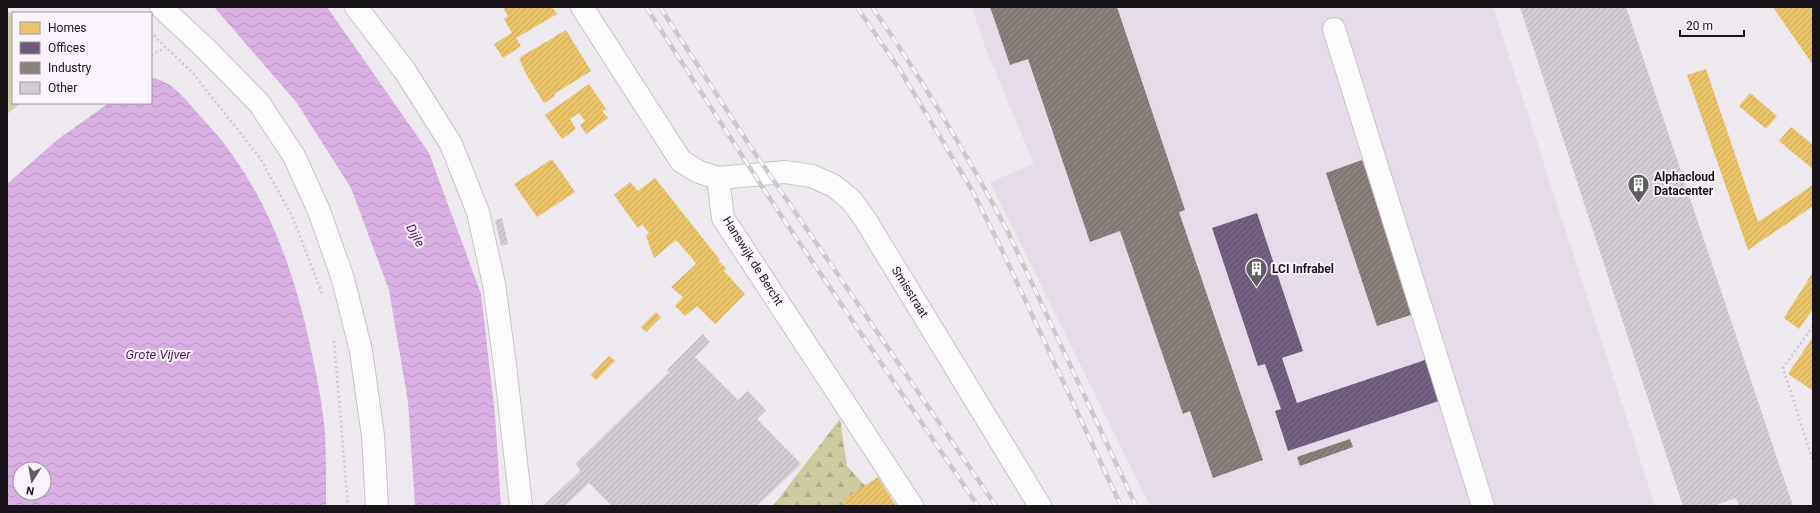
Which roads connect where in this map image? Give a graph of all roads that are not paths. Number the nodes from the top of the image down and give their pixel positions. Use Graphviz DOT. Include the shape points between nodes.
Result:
graph roads {
  1 [pos="161,7"];
  2 [pos="356,7"];
  3 [pos="582,7"];
  4 [pos="1334,29"];
  5 [pos="718,178"];
  6 [pos="377,506"];
  7 [pos="521,506"];
  8 [pos="912,506"];
  9 [pos="1040,506"];
  10 [pos="1483,506"];
  1 -- 6 [label="street" via="259,104 294,156 319,211 343,279 361,351 373,436"];
  2 -- 7 [label="street" via="405,71 451,144 478,212 494,284"];
  3 -- 5 [label="street" via="681,161 699,172"];
  4 -- 10 [label="street"];
  5 -- 8 [label="street, Hanswijk de Bercht" via="723,218"];
  5 -- 9 [label="street, Smisstraat" via="786,172 812,176 834,186 851,200"];
}
